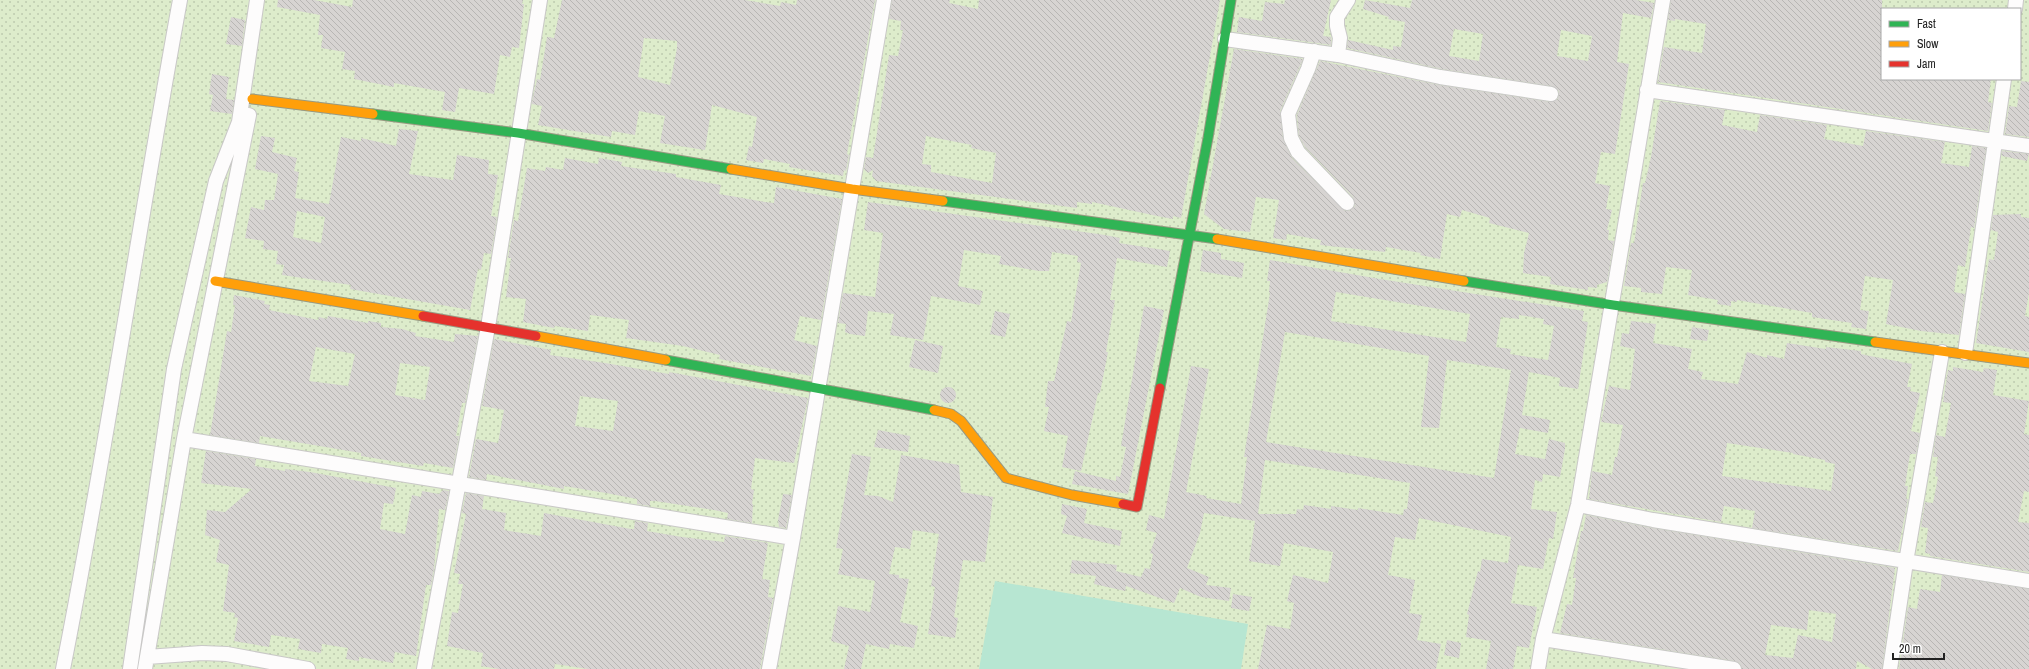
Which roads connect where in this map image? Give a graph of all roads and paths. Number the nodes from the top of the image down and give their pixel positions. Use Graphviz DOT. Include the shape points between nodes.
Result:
graph roads {
  1 [pos="180,0"];
  2 [pos="257,0"];
  3 [pos="267,0"];
  4 [pos="540,0"];
  5 [pos="884,0"];
  6 [pos="1231,0"];
  7 [pos="1348,0"];
  8 [pos="1664,0"];
  9 [pos="1225,39"];
  10 [pos="1314,51"];
  11 [pos="1338,55"];
  12 [pos="2004,80"];
  13 [pos="1647,90"];
  14 [pos="1551,94"];
  15 [pos="252,99"];
  16 [pos="518,133"];
  17 [pos="1994,141"];
  18 [pos="2029,146"];
  19 [pos="852,189"];
  20 [pos="1347,203"];
  21 [pos="1189,234"];
  22 [pos="214,281"];
  23 [pos="1613,304"];
  24 [pos="488,327"];
  25 [pos="1942,352"];
  26 [pos="1965,353"];
  27 [pos="2029,363"];
  28 [pos="818,388"];
  29 [pos="184,439"];
  30 [pos="458,483"];
  31 [pos="1578,505"];
  32 [pos="793,538"];
  33 [pos="1906,562"];
  34 [pos="2029,581"];
  35 [pos="1543,639"];
  36 [pos="146,663"];
  37 [pos="63,669"];
  38 [pos="130,669"];
  39 [pos="308,669"];
  40 [pos="424,669"];
  41 [pos="769,669"];
  42 [pos="1538,669"];
  43 [pos="1734,669"];
  44 [pos="1890,669"];
  1 -- 37 [label="street" via="88,543"];
  2 -- 38 [label="street" via="238,122 216,181 174,369"];
  3 -- 15 [label="street"];
  4 -- 16 [label="street"];
  5 -- 19 [label="street"];
  6 -- 9 [label="street"];
  7 -- 11 [label="street" via="1337,17 1340,38"];
  8 -- 13 [label="street"];
  9 -- 10 [label="street"];
  9 -- 21 [label="street"];
  10 -- 11 [label="street"];
  10 -- 20 [label="street" via="1288,114 1291,138 1298,152"];
  11 -- 14 [label="street" via="1440,77"];
  12 -- 17 [label="street"];
  13 -- 17 [label="street"];
  13 -- 23 [label="street"];
  15 -- 16 [label="street"];
  15 -- 22 [label="street"];
  16 -- 19 [label="street"];
  16 -- 24 [label="street"];
  17 -- 18 [label="street"];
  17 -- 26 [label="street"];
  19 -- 21 [label="street"];
  19 -- 28 [label="street"];
  21 -- 23 [label="street" via="1368,266"];
  21 -- 28 [label="street" via="1137,507 1072,495 1006,478 961,421 951,414"];
  22 -- 24 [label="street"];
  22 -- 29 [label="street"];
  23 -- 25 [label="street"];
  23 -- 31 [label="street"];
  24 -- 28 [label="street"];
  24 -- 30 [label="street"];
  25 -- 26 [label="street"];
  25 -- 33 [label="street"];
  26 -- 27 [label="street"];
  28 -- 32 [label="street"];
  29 -- 30 [label="street"];
  29 -- 36 [label="street"];
  30 -- 32 [label="street"];
  30 -- 40 [label="street"];
  31 -- 33 [label="street"];
  31 -- 35 [label="street"];
  32 -- 41 [label="street"];
  33 -- 34 [label="street"];
  33 -- 44 [label="street"];
  35 -- 42 [label="street"];
  35 -- 43 [label="street"];
  36 -- 39 [label="street" via="202,653 227,654"];
}
